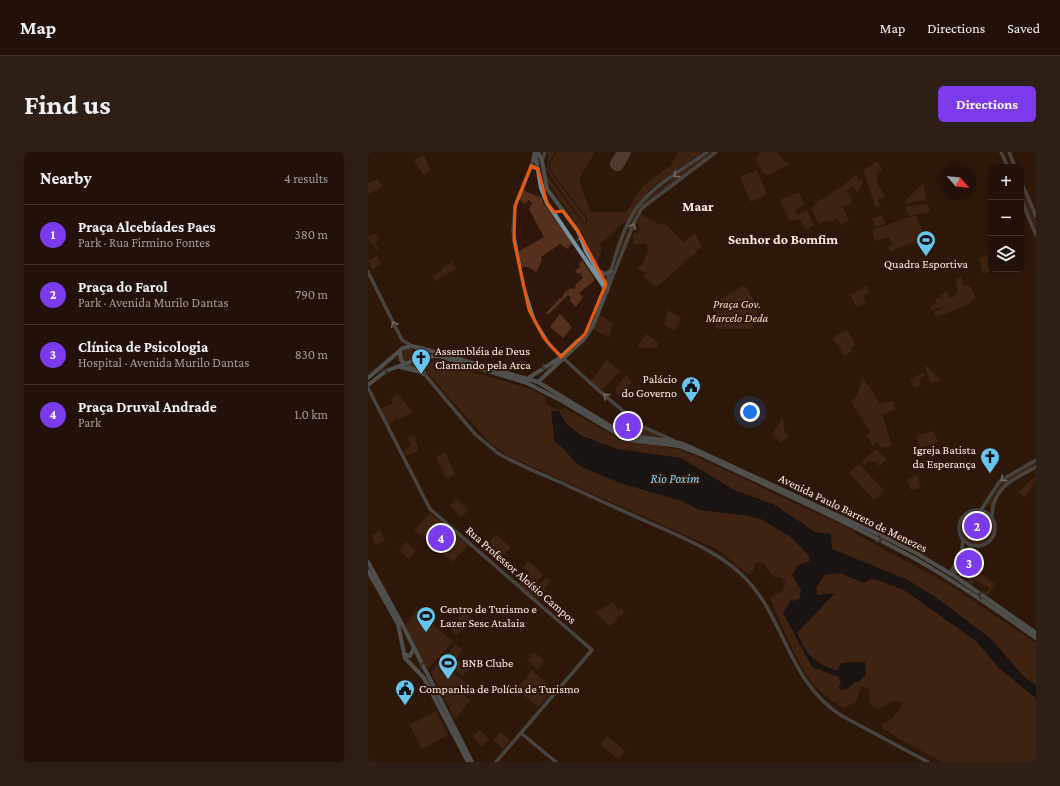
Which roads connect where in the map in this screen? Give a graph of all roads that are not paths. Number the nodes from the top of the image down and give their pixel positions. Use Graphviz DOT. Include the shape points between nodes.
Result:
graph roads {
  1 [pos="545,152"];
  2 [pos="707,152"];
  3 [pos="716,152"];
  4 [pos="1001,152"];
  5 [pos="1009,152"];
  6 [pos="537,153"];
  7 [pos="533,161"];
  8 [pos="542,161"];
  9 [pos="1007,164"];
  10 [pos="1014,164"];
  11 [pos="531,166"];
  12 [pos="538,169"];
  13 [pos="1024,188"];
  14 [pos="1021,200"];
  15 [pos="557,203"];
  16 [pos="550,208"];
  17 [pos="563,211"];
  18 [pos="556,216"];
  19 [pos="1036,216"];
  20 [pos="1036,235"];
  21 [pos="597,270"];
  22 [pos="611,271"];
  23 [pos="368,272"];
  24 [pos="606,288"];
  25 [pos="414,347"];
  26 [pos="400,351"];
  27 [pos="425,356"];
  28 [pos="418,358"];
  29 [pos="563,358"];
  30 [pos="406,364"];
  31 [pos="420,366"];
  32 [pos="398,367"];
  33 [pos="421,372"];
  34 [pos="426,376"];
  35 [pos="368,378"];
  36 [pos="527,381"];
  37 [pos="538,382"];
  38 [pos="532,385"];
  39 [pos="368,387"];
  40 [pos="673,440"];
  41 [pos="1036,460"];
  42 [pos="1036,467"];
  43 [pos="981,510"];
  44 [pos="992,518"];
  45 [pos="859,527"];
  46 [pos="964,539"];
  47 [pos="973,545"];
  48 [pos="913,558"];
  49 [pos="368,562"];
  50 [pos="368,571"];
  51 [pos="951,575"];
  52 [pos="953,582"];
  53 [pos="1036,633"];
  54 [pos="1036,638"];
  55 [pos="414,648"];
  56 [pos="404,654"];
  57 [pos="438,709"];
  58 [pos="442,712"];
  59 [pos="522,733"];
  60 [pos="468,762"];
  61 [pos="472,762"];
  62 [pos="496,762"];
  63 [pos="556,762"];
  64 [pos="928,762"];
  1 -- 8 [label="street"];
  2 -- 22 [label="street, one-way" via="641,202 631,217"];
  24 -- 3 [label="street, one-way" via="642,208"];
  4 -- 9 [label="street"];
  5 -- 10 [label="street"];
  6 -- 7 [label="main road"];
  6 -- 8 [label="main road"];
  6 -- 12 [label="main road"];
  7 -- 11 [label="street"];
  8 -- 15 [label="main road" via="546,184"];
  11 -- 12 [label="main road"];
  11 -- 29 [label="street" via="515,206 514,241 529,310 544,338"];
  12 -- 16 [label="main road" via="543,193"];
  13 -- 19 [label="street"];
  14 -- 20 [label="street"];
  15 -- 16 [label="main road" via="555,207"];
  15 -- 17 [label="main road"];
  16 -- 18 [label="main road"];
  17 -- 18 [label="main road" via="558,211"];
  21 -- 17 [label="main road, one-way" via="578,231"];
  18 -- 24 [label="main road"];
  21 -- 22 [label="main road" via="605,274"];
  21 -- 24 [label="main road"];
  22 -- 24 [label="street"];
  25 -- 23 [label="street, one-way" via="402,340"];
  24 -- 29 [label="main road" via="585,334"];
  25 -- 26 [label="main road" via="403,348"];
  25 -- 28 [label="main road" via="418,352"];
  25 -- 36 [label="main road" via="439,352"];
  26 -- 30 [label="main road" via="401,360"];
  26 -- 35 [label="main road"];
  27 -- 28 [label="main road"];
  27 -- 31 [label="main road"];
  27 -- 36 [label="main road" via="439,356"];
  28 -- 30 [label="main road"];
  28 -- 31 [label="street"];
  29 -- 36 [label="main road, one-way"];
  29 -- 37 [label="main road"];
  40 -- 29 [label="street, one-way" via="641,426"];
  30 -- 32 [label="main road"];
  30 -- 33 [label="street"];
  31 -- 34 [label="street"];
  32 -- 33 [label="main road"];
  39 -- 32 [label="main road, one-way" via="386,371"];
  33 -- 34 [label="street"];
  34 -- 64 [label="street" via="475,434 499,454 684,538 720,558 745,578 765,604 798,670 818,697 842,716"];
  36 -- 37 [label="main road, Avenida Paulo Barreto de Menezes"];
  36 -- 38 [label="main road, Avenida Paulo Barreto de Menezes"];
  37 -- 38 [label="main road"];
  37 -- 40 [label="main road, Avenida Paulo Barreto de Menezes" via="622,433 635,437"];
  38 -- 45 [label="main road, Avenida Paulo Barreto de Menezes" via="630,440 679,446"];
  39 -- 59 [label="street, Rua Professor Aloísio Campos" via="430,509 592,650"];
  40 -- 45 [label="main road, Avenida Paulo Barreto de Menezes" via="736,467"];
  41 -- 43 [label="street, one-way" via="1000,481"];
  42 -- 44 [label="street" via="1003,487 995,501"];
  43 -- 44 [label="street"];
  43 -- 46 [label="street" via="970,511 962,517 959,531"];
  44 -- 47 [label="street" via="995,529 991,538 983,544"];
  45 -- 48 [label="main road, Avenida Paulo Barreto de Menezes, one-way"];
  45 -- 51 [label="main road, Avenida Paulo Barreto de Menezes" via="916,553"];
  46 -- 47 [label="street"];
  46 -- 51 [label="street"];
  47 -- 51 [label="street"];
  48 -- 51 [label="main road"];
  48 -- 52 [label="main road, Avenida Paulo Barreto de Menezes"];
  49 -- 55 [label="main road"];
  50 -- 56 [label="main road" via="398,624"];
  51 -- 52 [label="main road"];
  53 -- 51 [label="main road, Avenida Paulo Barreto de Menezes, one-way"];
  52 -- 54 [label="main road, Avenida Paulo Barreto de Menezes"];
  55 -- 56 [label="main road" via="410,656"];
  61 -- 55 [label="main road, one-way"];
  56 -- 58 [label="main road" via="407,661 424,678"];
  57 -- 58 [label="main road"];
  58 -- 60 [label="main road"];
  59 -- 62 [label="street"];
  59 -- 63 [label="street"];
}
